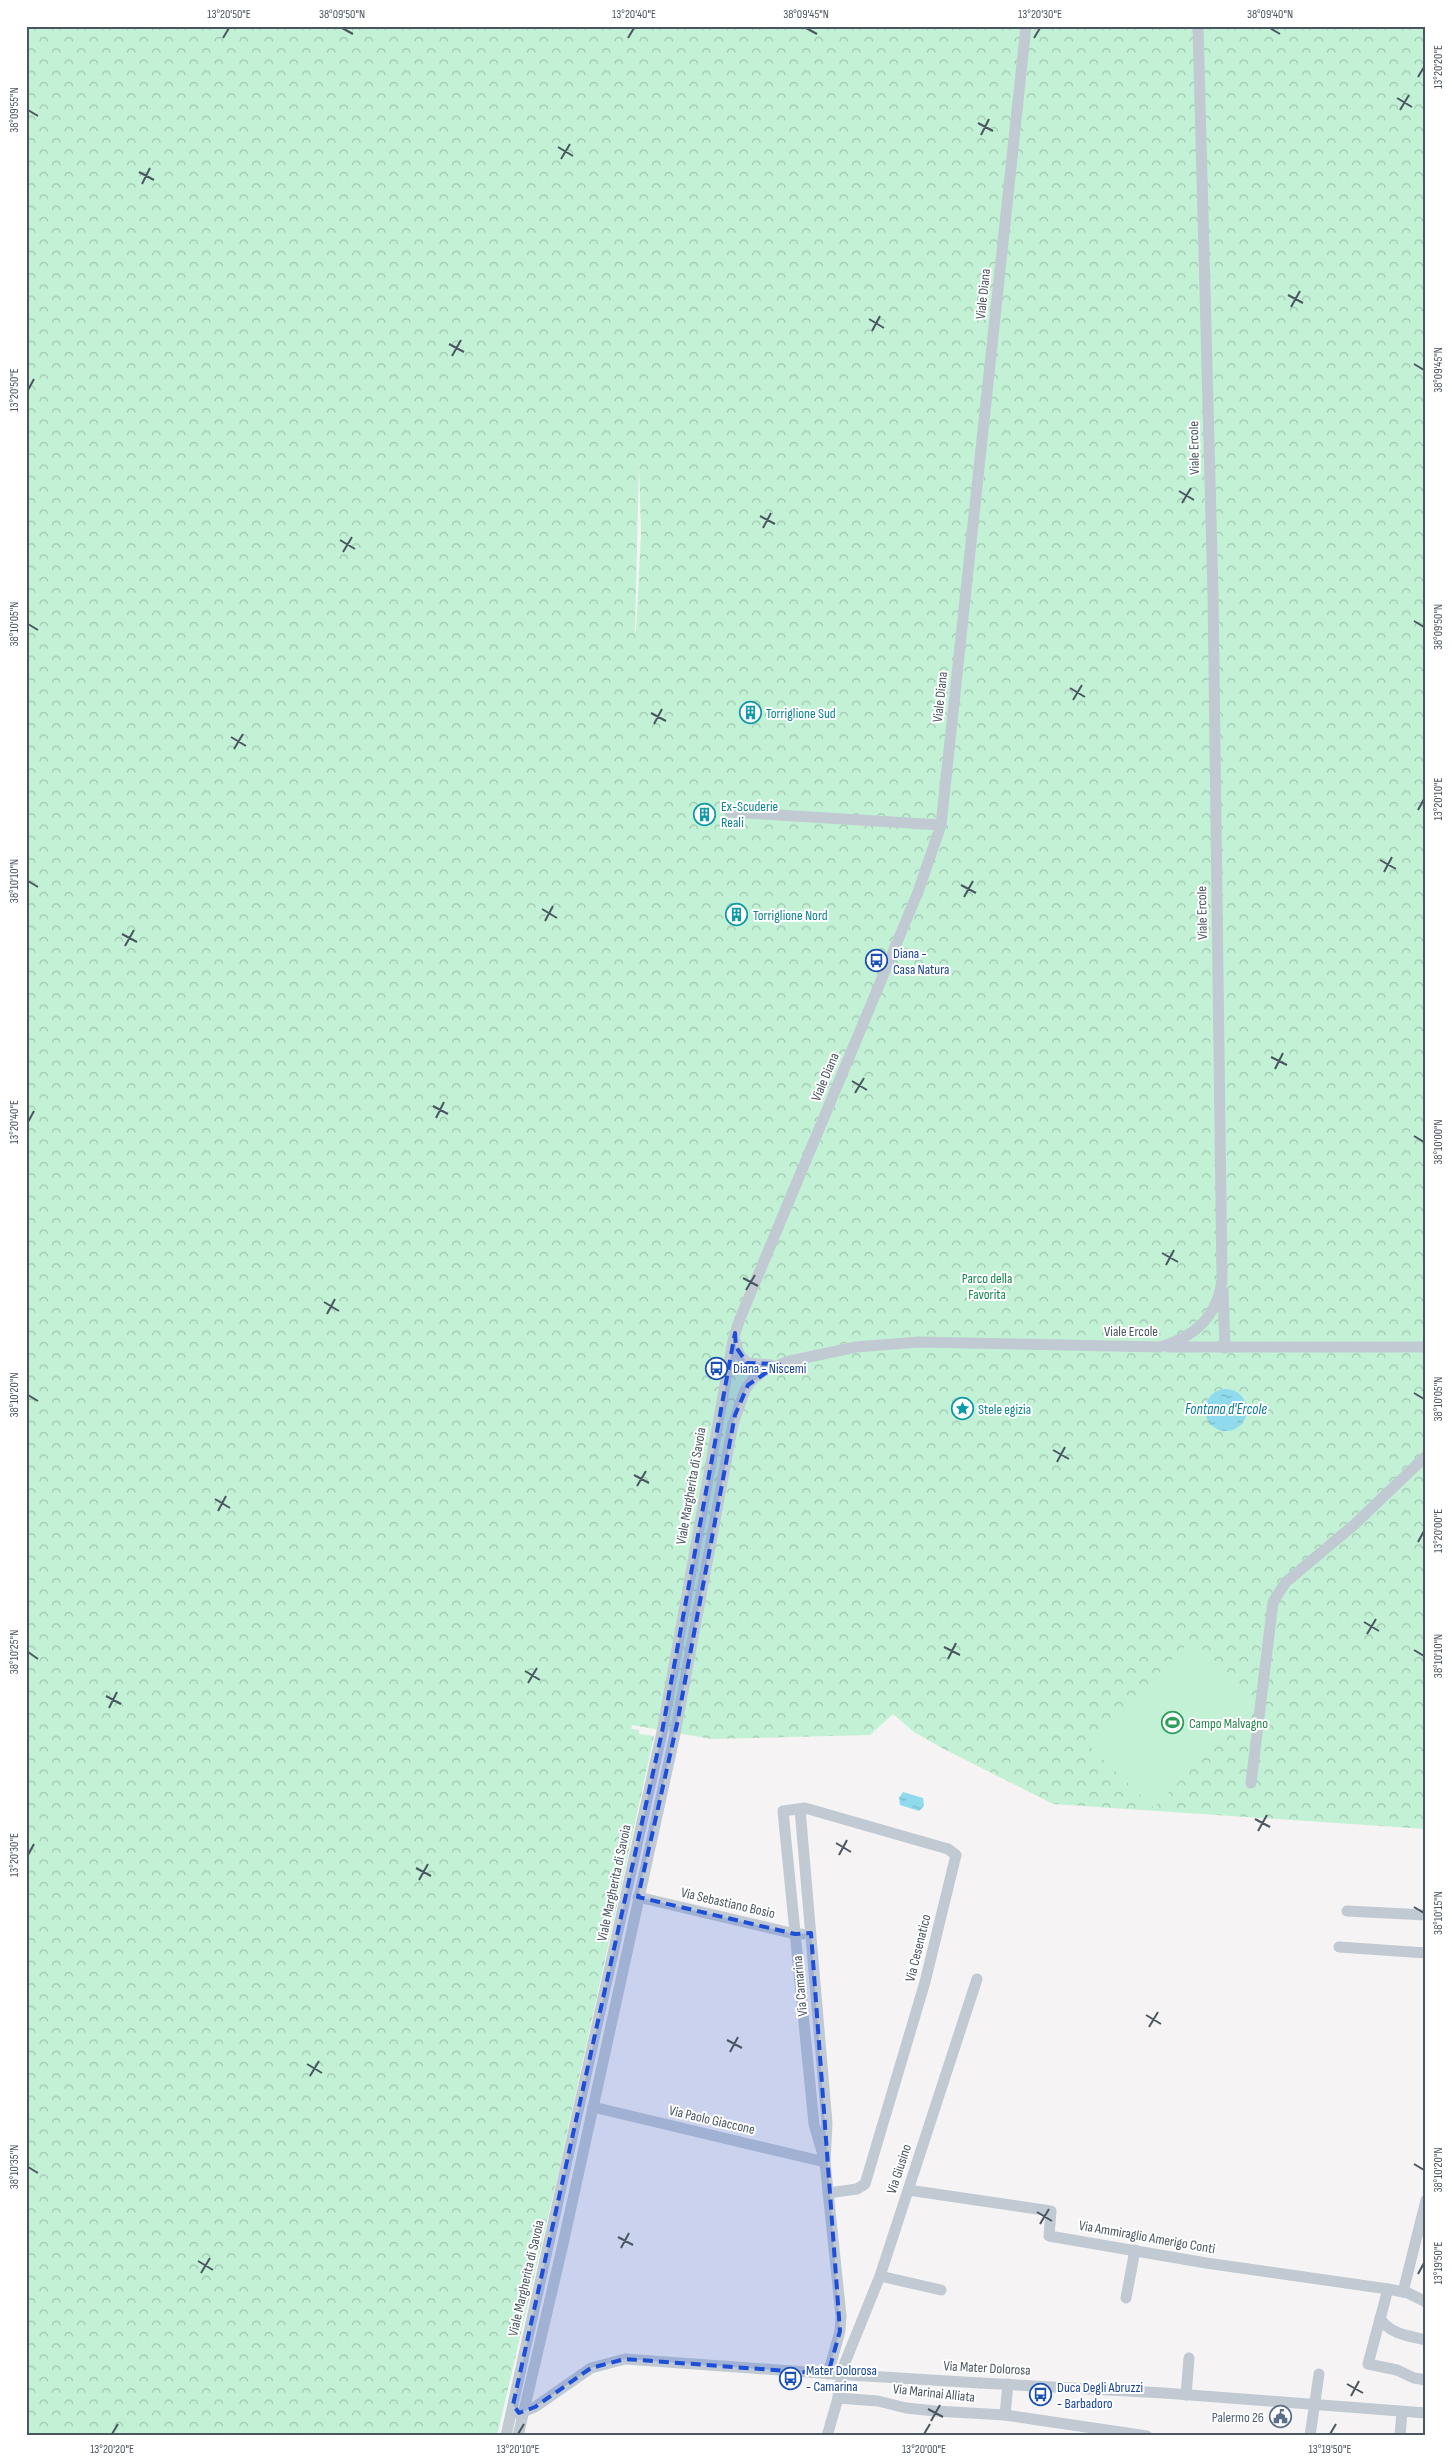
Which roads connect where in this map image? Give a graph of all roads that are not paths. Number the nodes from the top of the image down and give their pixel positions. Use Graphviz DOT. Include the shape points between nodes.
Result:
graph roads {
  1 [pos="1026,26"];
  2 [pos="1198,26"];
  3 [pos="730,812"];
  4 [pos="941,824"];
  5 [pos="1222,1280"];
  6 [pos="735,1333"];
  7 [pos="1160,1347"];
  8 [pos="1426,1347"];
  9 [pos="1225,1348"];
  10 [pos="779,1364"];
  11 [pos="748,1385"];
  12 [pos="1426,1456"];
  13 [pos="1251,1783"];
  14 [pos="800,1809"];
  15 [pos="783,1811"];
  16 [pos="638,1897"];
  17 [pos="1347,1911"];
  18 [pos="1426,1915"];
  19 [pos="811,1933"];
  20 [pos="795,1934"];
  21 [pos="1339,1947"];
  22 [pos="1426,1953"];
  23 [pos="977,1979"];
  24 [pos="593,2107"];
  25 [pos="825,2162"];
  26 [pos="908,2190"];
  27 [pos="828,2193"];
  28 [pos="1426,2200"];
  29 [pos="1135,2250"];
  30 [pos="880,2276"];
  31 [pos="1388,2289"];
  32 [pos="941,2290"];
  33 [pos="1405,2292"];
  34 [pos="1126,2298"];
  35 [pos="1426,2302"];
  36 [pos="1380,2318"];
  37 [pos="1426,2340"];
  38 [pos="1189,2358"];
  39 [pos="844,2365"];
  40 [pos="1319,2374"];
  41 [pos="834,2378"];
  42 [pos="1426,2380"];
  43 [pos="1008,2384"];
  44 [pos="1186,2395"];
  45 [pos="838,2398"];
  46 [pos="513,2405"];
  47 [pos="1314,2406"];
  48 [pos="1402,2412"];
  49 [pos="523,2413"];
  50 [pos="1426,2413"];
  51 [pos="1004,2415"];
  52 [pos="510,2421"];
  53 [pos="506,2436"];
  54 [pos="518,2436"];
  55 [pos="827,2436"];
  56 [pos="1147,2436"];
  57 [pos="1310,2436"];
  58 [pos="1400,2436"];
  1 -- 4 [label="street, Viale Diana"];
  2 -- 5 [label="street, Viale Ercole" via="1213,594"];
  3 -- 4 [label="street"];
  4 -- 6 [label="street, Viale Diana" via="918,892"];
  5 -- 7 [label="street, Viale Ercole" via="1219,1299 1199,1328 1186,1338"];
  5 -- 9 [label="street"];
  6 -- 10 [label="street" via="736,1347 747,1363"];
  6 -- 46 [label="street, Viale Margherita di Savoia" via="662,1732"];
  7 -- 9 [label="street"];
  7 -- 10 [label="street, Viale Ercole" via="956,1342 877,1344"];
  8 -- 9 [label="street"];
  10 -- 11 [label="street, Viale Ercole" via="764,1370"];
  11 -- 16 [label="street, Viale Margherita di Savoia" via="733,1424 675,1734"];
  12 -- 13 [label="street" via="1355,1524 1286,1582 1273,1602"];
  14 -- 15 [label="street, Via Cesenatico"];
  14 -- 19 [label="street, Via Camarina"];
  14 -- 27 [label="street, Via Cesenatico" via="809,1808 920,1840 956,1855 926,1982 865,2184 857,2189"];
  15 -- 20 [label="street, Via Camarina"];
  16 -- 20 [label="street, Via Sebastiano Bosio"];
  16 -- 24 [label="street, Viale Margherita di Savoia"];
  17 -- 18 [label="street"];
  19 -- 20 [label="street, Via Sebastiano Bosio"];
  19 -- 25 [label="street, Via Camarina" via="828,2122"];
  20 -- 25 [label="street, Via Camarina" via="814,2124"];
  21 -- 22 [label="street"];
  23 -- 26 [label="street, Via Giusino"];
  24 -- 25 [label="street, Via Paolo Giaccone"];
  24 -- 49 [label="street, Viale Margherita di Savoia"];
  25 -- 27 [label="street, Via Camarina"];
  26 -- 29 [label="street, Via Ammiraglio Amerigo Conti" via="1051,2210 1049,2236"];
  26 -- 30 [label="street, Via Giusino"];
  27 -- 41 [label="street, Via Camarina" via="841,2316"];
  28 -- 33 [label="street"];
  29 -- 31 [label="street, Via Ammiraglio Amerigo Conti"];
  29 -- 34 [label="street"];
  30 -- 32 [label="street"];
  30 -- 39 [label="street, Via Giusino"];
  31 -- 33 [label="street, Via Ammiraglio Amerigo Conti"];
  31 -- 36 [label="street"];
  33 -- 35 [label="street, Via Ammiraglio Amerigo Conti"];
  36 -- 37 [label="street" via="1385,2327"];
  36 -- 42 [label="street" via="1368,2364"];
  38 -- 44 [label="street"];
  40 -- 47 [label="street"];
  41 -- 43 [label="street, Via Mater Dolorosa, bridge"];
  41 -- 45 [label="street"];
  41 -- 49 [label="street, Via Mater Dolorosa" via="625,2359 591,2368"];
  43 -- 44 [label="street, Via Mater Dolorosa"];
  43 -- 51 [label="street"];
  44 -- 47 [label="street, Via Mater Dolorosa"];
  45 -- 51 [label="street, Via Marinai Alliata" via="878,2401 906,2408"];
  45 -- 55 [label="street"];
  46 -- 49 [label="street" via="515,2411"];
  46 -- 52 [label="street, Viale Margherita di Savoia"];
  47 -- 48 [label="street, Via Mater Dolorosa"];
  47 -- 57 [label="street"];
  48 -- 50 [label="street, Via Mater Dolorosa"];
  48 -- 58 [label="street"];
  49 -- 52 [label="street, Via Mater Dolorosa" via="514,2415"];
  49 -- 54 [label="street, Viale Margherita di Savoia"];
  51 -- 56 [label="street, Via Marinai Alliata"];
  52 -- 53 [label="street, Viale Margherita di Savoia"];
}
